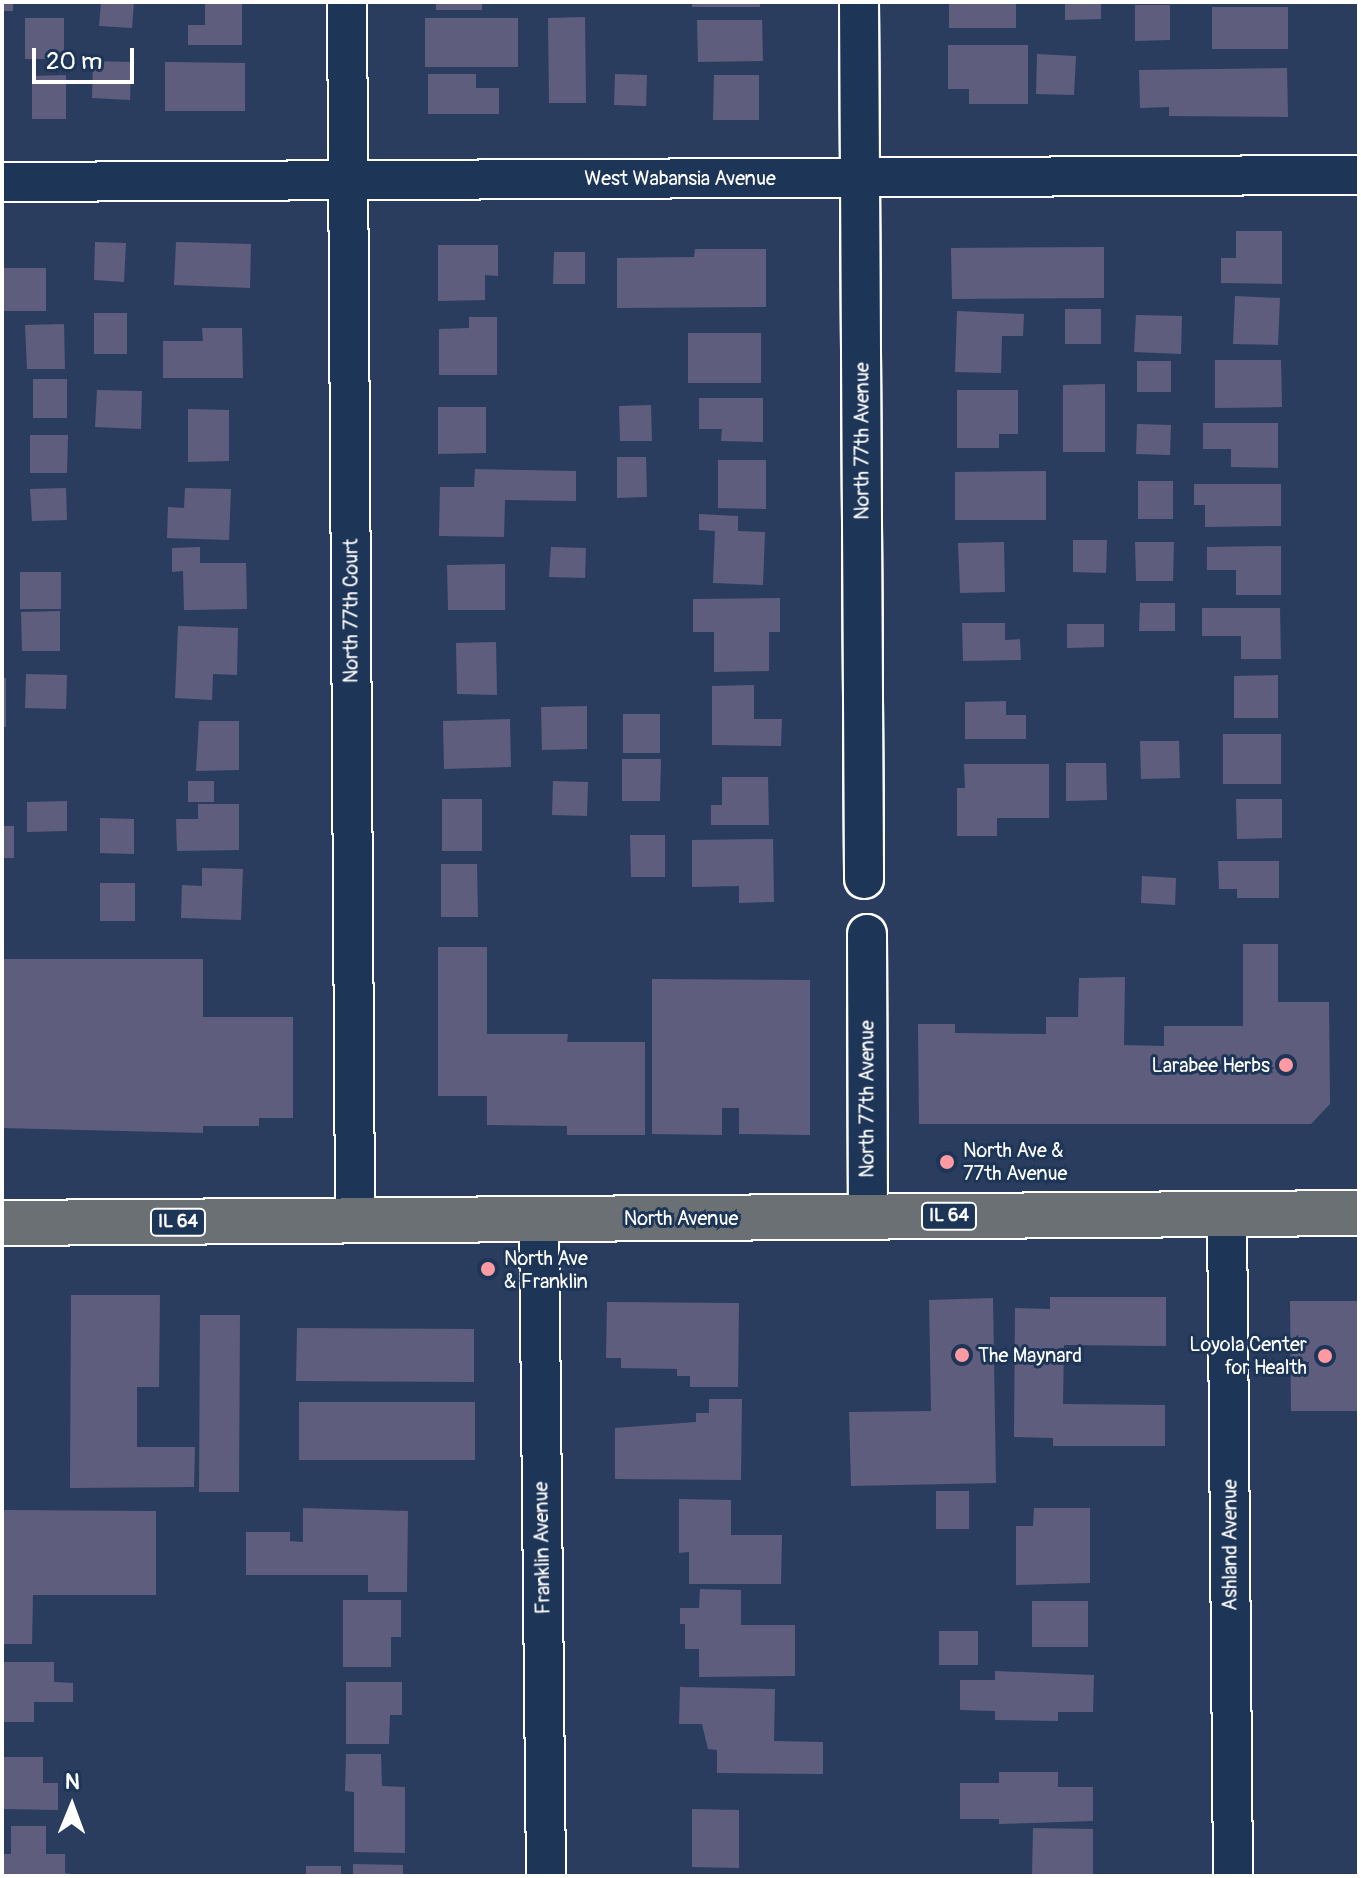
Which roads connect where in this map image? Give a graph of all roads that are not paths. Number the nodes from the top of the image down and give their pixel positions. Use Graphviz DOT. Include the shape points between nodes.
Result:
graph roads {
  1 [pos="347,2"];
  2 [pos="859,2"];
  3 [pos="1359,175"];
  4 [pos="861,177"];
  5 [pos="348,180"];
  6 [pos="2,182"];
  7 [pos="864,879"];
  8 [pos="867,934"];
  9 [pos="1359,1213"];
  10 [pos="1227,1214"];
  11 [pos="868,1217"];
  12 [pos="539,1219"];
  13 [pos="355,1220"];
  14 [pos="2,1223"];
  15 [pos="546,1876"];
  16 [pos="1233,1876"];
  1 -- 5 [label="street, North 77th Court"];
  2 -- 4 [label="street, North 77th Avenue"];
  3 -- 4 [label="street, West Wabansia Avenue"];
  4 -- 5 [label="street, West Wabansia Avenue"];
  4 -- 7 [label="street, North 77th Avenue"];
  5 -- 6 [label="street, West Wabansia Avenue"];
  5 -- 13 [label="street, North 77th Court"];
  8 -- 11 [label="street, North 77th Avenue"];
  9 -- 10 [label="main road, North Avenue / IL 64"];
  10 -- 11 [label="main road, North Avenue / IL 64"];
  10 -- 16 [label="street, Ashland Avenue"];
  11 -- 12 [label="main road, North Avenue / IL 64"];
  12 -- 13 [label="main road, North Avenue / IL 64"];
  12 -- 15 [label="street, Franklin Avenue"];
  13 -- 14 [label="main road, North Avenue / IL 64"];
}
